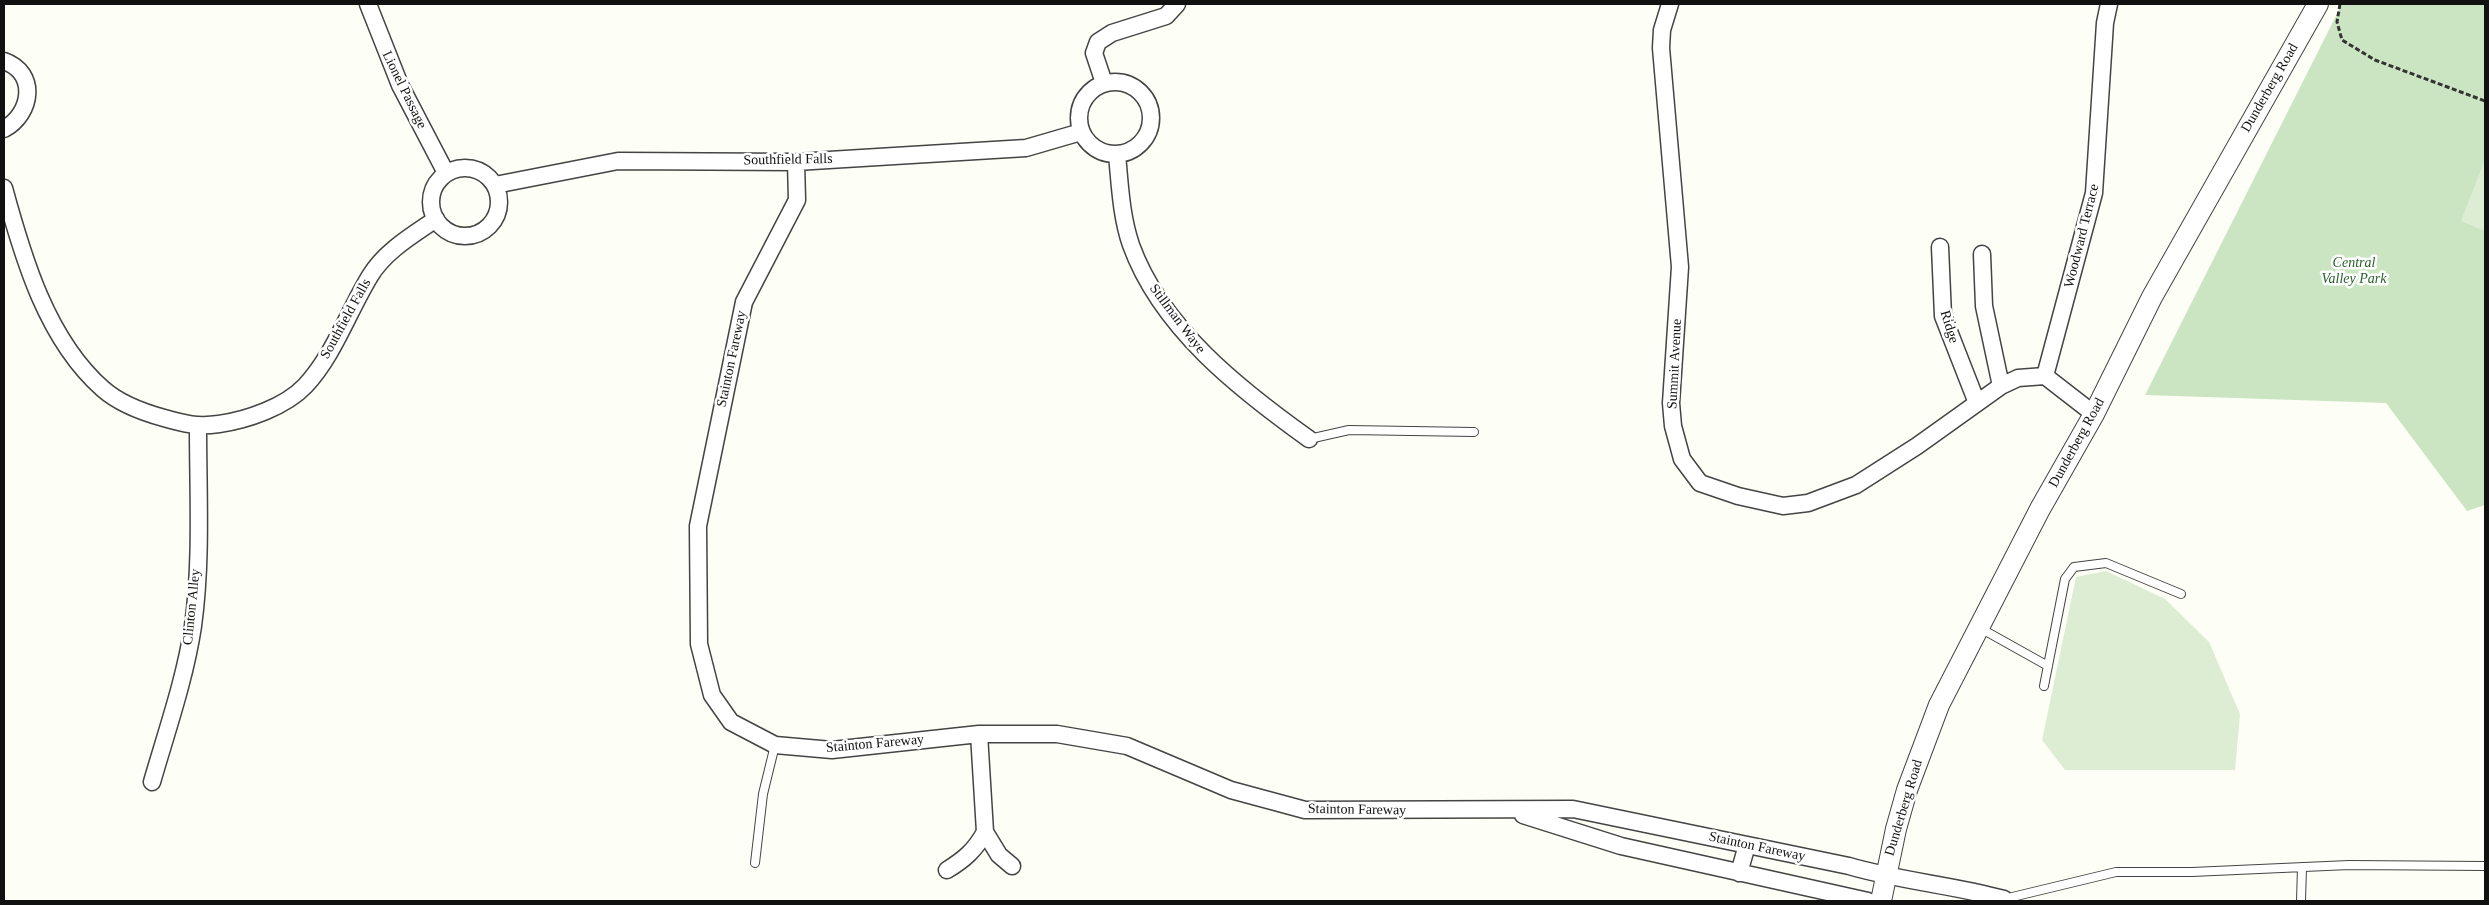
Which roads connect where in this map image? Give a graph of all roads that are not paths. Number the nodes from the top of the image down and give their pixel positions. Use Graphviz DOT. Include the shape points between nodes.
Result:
graph roads {
  1 [pos="368,4"];
  2 [pos="1177,4"];
  3 [pos="1670,4"];
  4 [pos="2108,4"];
  5 [pos="2318,4"];
  6 [pos="4,61"];
  7 [pos="1104,83"];
  8 [pos="4,129"];
  9 [pos="1081,132"];
  10 [pos="1117,155"];
  11 [pos="796,162"];
  12 [pos="446,173"];
  13 [pos="495,185"];
  14 [pos="4,188"];
  15 [pos="436,219"];
  16 [pos="1940,247"];
  17 [pos="1982,254"];
  18 [pos="2045,376"];
  19 [pos="2000,386"];
  20 [pos="1977,403"];
  21 [pos="2094,414"];
  22 [pos="198,427"];
  23 [pos="1474,432"];
  24 [pos="1309,438"];
  25 [pos="2181,594"];
  26 [pos="1979,628"];
  27 [pos="2048,666"];
  28 [pos="2044,686"];
  29 [pos="980,734"];
  30 [pos="775,745"];
  31 [pos="152,782"];
  32 [pos="1509,811"];
  33 [pos="1625,819"];
  34 [pos="985,832"];
  35 [pos="1618,845"];
  36 [pos="1747,845"];
  37 [pos="755,864"];
  38 [pos="1012,866"];
  39 [pos="2485,866"];
  40 [pos="2302,867"];
  41 [pos="947,870"];
  42 [pos="1739,873"];
  43 [pos="1885,877"];
  44 [pos="2001,900"];
  45 [pos="1868,901"];
  46 [pos="1881,901"];
  47 [pos="2301,901"];
  1 -- 12 [label="street, Lionel Passage" via="400,85"];
  2 -- 7 [label="street" via="1166,16 1112,33 1098,42 1094,52"];
  3 -- 20 [label="street, Summit Avenue" via="1662,30 1661,48 1680,267 1671,403 1682,459 1700,483 1783,506 1808,503 1856,485"];
  4 -- 18 [label="street, Woodward Terrace" via="2094,193"];
  5 -- 21 [label="street, Dunderberg Road" via="2152,297"];
  6 -- 8 [label="street" via="17,69 28,91 22,115"];
  7 -- 9 [label="street" via="1091,91 1082,103"];
  7 -- 10 [label="street" via="1134,86 1145,96 1151,111 1151,126 1144,141"];
  9 -- 10 [label="street" via="1096,149"];
  9 -- 11 [label="street, Southfield Falls" via="1026,148"];
  10 -- 24 [label="street, Stillman Waye" via="1124,216 1131,243 1140,267 1158,296 1203,354 1267,409"];
  11 -- 13 [label="street, Southfield Falls" via="618,161"];
  11 -- 30 [label="street, Stainton Fareway" via="797,200 744,302 698,526 699,644 712,695 730,722"];
  12 -- 13 [label="street" via="460,168 474,169"];
  12 -- 15 [label="street" via="432,194 431,207"];
  13 -- 15 [label="street" via="498,211 482,232 470,236 456,235 444,229"];
  14 -- 22 [label="street, Southfield Falls" via="38,291 66,349 103,390 130,407"];
  15 -- 22 [label="street, Southfield Falls" via="400,244 371,274 336,343 304,387 268,412"];
  16 -- 20 [label="street, Ridge" via="1943,316"];
  17 -- 19 [label="street" via="1984,306"];
  18 -- 19 [label="street, Summit Avenue" via="2018,378"];
  18 -- 21 [label="street"];
  19 -- 20 [label="street, Summit Avenue"];
  21 -- 26 [label="street, Dunderberg Road" via="2040,509"];
  22 -- 31 [label="street, Clinton Alley" via="197,576 193,626 182,679"];
  23 -- 24 [label="lane" via="1349,430"];
  25 -- 27 [label="lane" via="2106,563 2074,567 2065,579"];
  26 -- 27 [label="lane"];
  26 -- 43 [label="street, Dunderberg Road" via="1939,705 1907,790"];
  27 -- 28 [label="lane"];
  29 -- 30 [label="street, Stainton Fareway" via="832,750"];
  29 -- 32 [label="street, Stainton Fareway" via="1057,734 1127,746 1231,790 1305,810"];
  29 -- 34 [label="street"];
  30 -- 37 [label="lane" via="763,794"];
  32 -- 33 [label="street, Stainton Fareway" via="1573,809"];
  32 -- 35 [label="street, Stainton Fareway"];
  33 -- 35 [label="street"];
  33 -- 36 [label="street, Stainton Fareway"];
  34 -- 38 [label="street" via="1000,855"];
  34 -- 41 [label="street" via="967,858"];
  35 -- 42 [label="street, Stainton Fareway"];
  36 -- 42 [label="street"];
  36 -- 43 [label="street, Stainton Fareway" via="1849,866"];
  39 -- 40 [label="lane"];
  40 -- 44 [label="lane" via="2116,872 2089,876"];
  40 -- 47 [label="lane"];
  42 -- 45 [label="street, Stainton Fareway"];
  43 -- 44 [label="street, Stainton Fareway" via="1975,891"];
  43 -- 46 [label="street, Dunderberg Road"];
}
